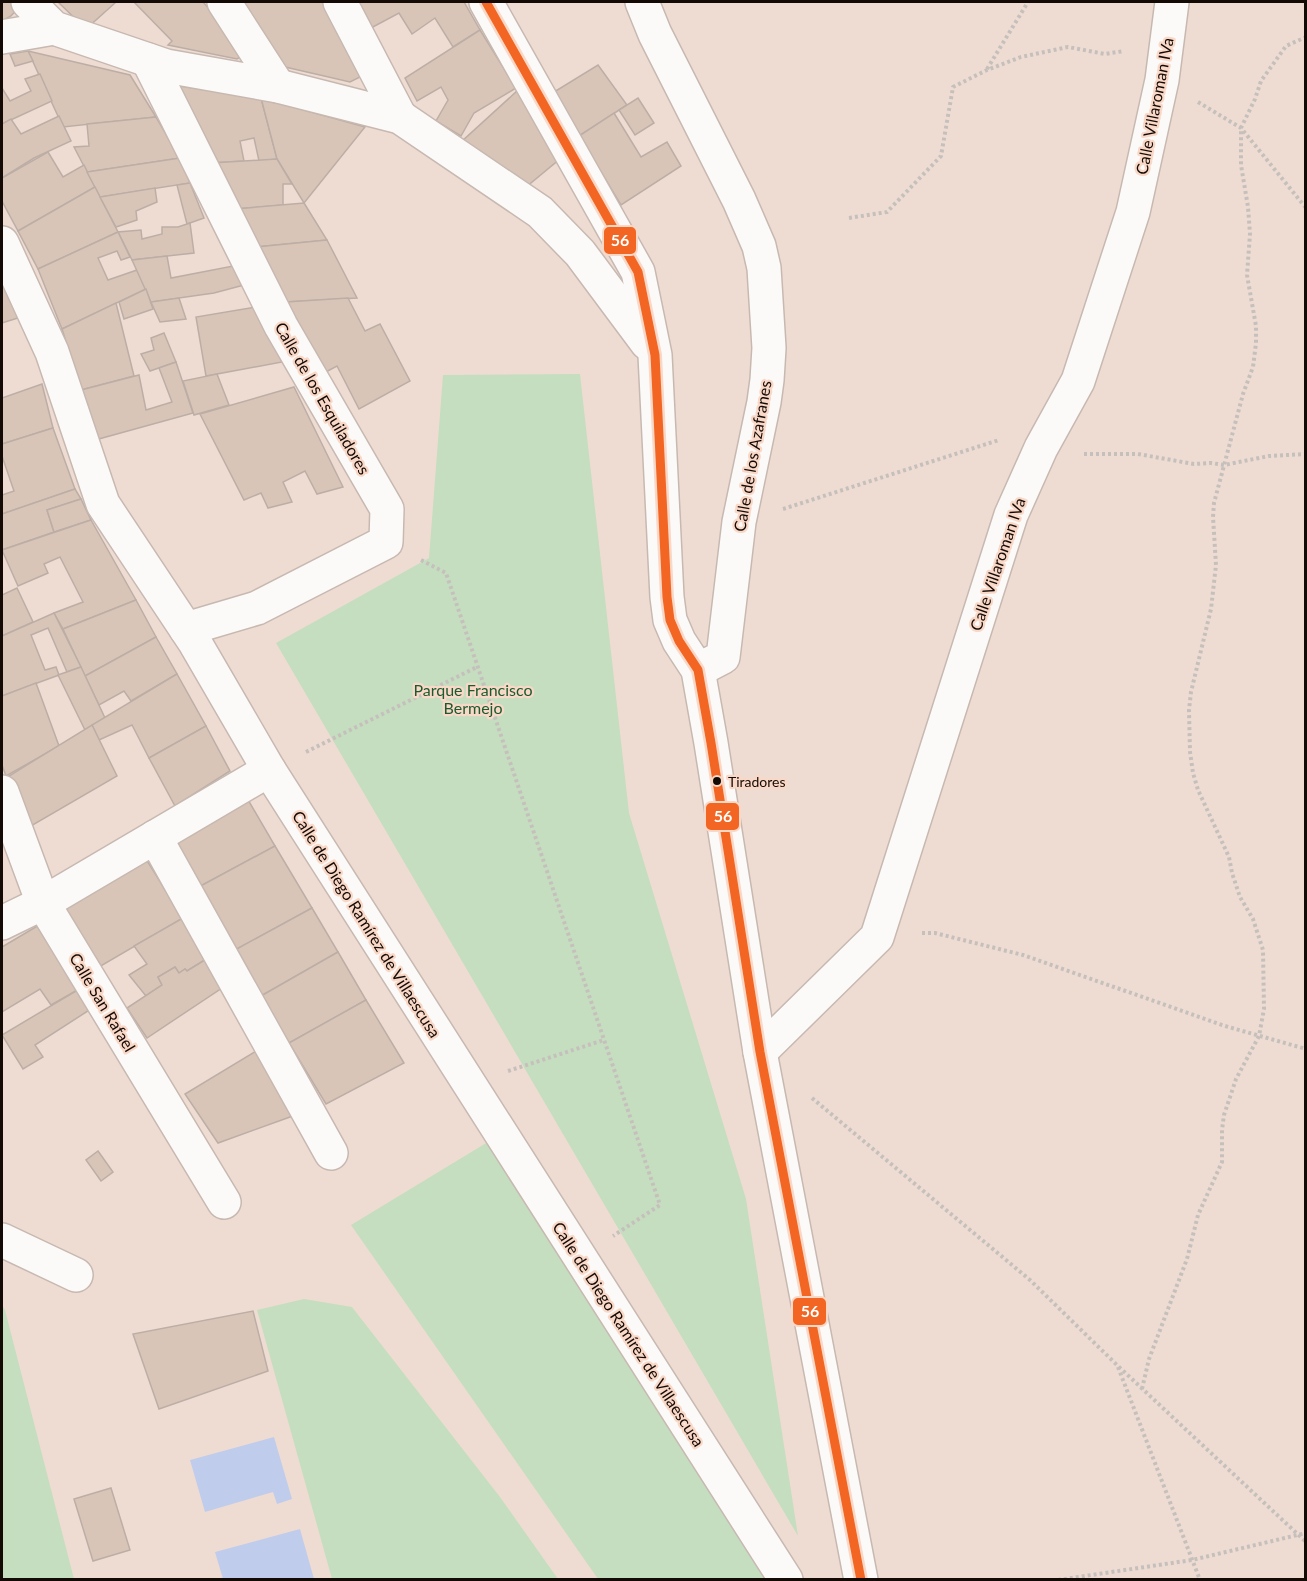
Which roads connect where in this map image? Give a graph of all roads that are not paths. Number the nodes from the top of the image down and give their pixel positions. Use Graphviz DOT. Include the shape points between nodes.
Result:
graph roads {
  1 [pos="28,2"];
  2 [pos="224,2"];
  3 [pos="340,2"];
  4 [pos="486,2"];
  5 [pos="642,2"];
  6 [pos="1171,2"];
  7 [pos="54,28"];
  8 [pos="2,37"];
  9 [pos="148,60"];
  10 [pos="278,86"];
  11 [pos="400,117"];
  12 [pos="2,243"];
  13 [pos="655,355"];
  14 [pos="186,629"];
  15 [pos="698,670"];
  16 [pos="269,770"];
  17 [pos="2,792"];
  18 [pos="155,837"];
  19 [pos="43,903"];
  20 [pos="2,923"];
  21 [pos="760,1052"];
  22 [pos="331,1153"];
  23 [pos="224,1202"];
  24 [pos="2,1240"];
  25 [pos="76,1275"];
  26 [pos="786,1580"];
  27 [pos="861,1580"];
  1 -- 7 [label="street"];
  2 -- 10 [label="street"];
  3 -- 11 [label="street"];
  4 -- 13 [label="street" via="638,272"];
  5 -- 15 [label="street, Calle de los Azafranes" via="739,200 764,268 767,380 739,522 723,657"];
  6 -- 21 [label="street, Calle Villaroman IVa" via="1162,80 1133,212 1078,381 1041,448 1011,515 877,937"];
  7 -- 8 [label="street"];
  7 -- 9 [label="street"];
  9 -- 10 [label="street"];
  9 -- 14 [label="street, Calle de los Esquiladores" via="281,326 387,509 386,542 257,608"];
  10 -- 11 [label="street"];
  11 -- 13 [label="street" via="540,212 580,253"];
  12 -- 14 [label="street, Calle de Diego Ramírez de Villaescusa" via="52,352 104,504"];
  13 -- 15 [label="street" via="670,620"];
  14 -- 16 [label="street, Calle de Diego Ramírez de Villaescusa"];
  15 -- 21 [label="street"];
  16 -- 18 [label="street"];
  16 -- 26 [label="street, Calle de Diego Ramírez de Villaescusa"];
  17 -- 19 [label="street, Calle San Rafael"];
  18 -- 19 [label="street"];
  18 -- 22 [label="street"];
  19 -- 20 [label="street"];
  19 -- 23 [label="street, Calle San Rafael"];
  21 -- 27 [label="street"];
  24 -- 25 [label="street"];
}
